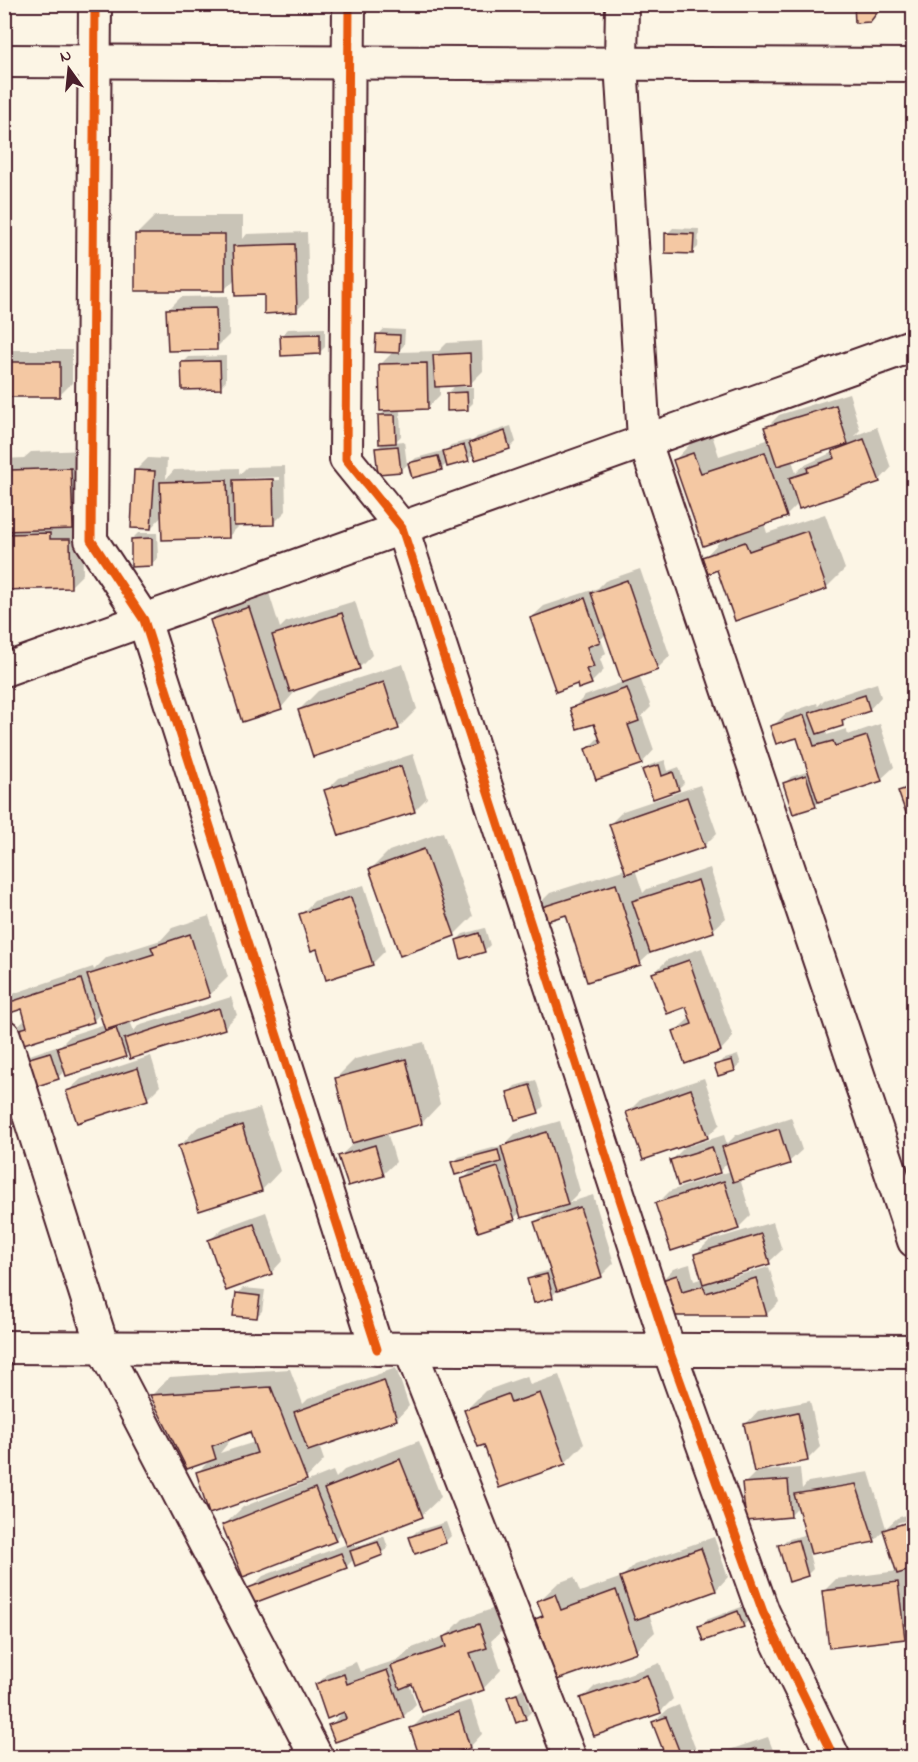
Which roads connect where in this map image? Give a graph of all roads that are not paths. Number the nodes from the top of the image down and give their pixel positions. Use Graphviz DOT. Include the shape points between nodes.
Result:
graph roads {
  1 [pos="95,4"];
  2 [pos="350,4"];
  3 [pos="622,4"];
  4 [pos="4,61"];
  5 [pos="95,61"];
  6 [pos="349,62"];
  7 [pos="621,63"];
  8 [pos="914,65"];
  9 [pos="914,345"];
  10 [pos="644,440"];
  11 [pos="402,528"];
  12 [pos="144,620"];
  13 [pos="4,670"];
  14 [pos="4,1036"];
  15 [pos="914,1241"];
  16 [pos="4,1347"];
  17 [pos="103,1348"];
  18 [pos="377,1349"];
  19 [pos="410,1349"];
  20 [pos="669,1350"];
  21 [pos="914,1351"];
  22 [pos="317,1758"];
  23 [pos="570,1758"];
  24 [pos="834,1758"];
  1 -- 5 [label="street"];
  2 -- 6 [label="street"];
  3 -- 7 [label="street"];
  4 -- 5 [label="street"];
  5 -- 6 [label="street"];
  5 -- 12 [label="street" via="91,540"];
  6 -- 7 [label="street"];
  6 -- 11 [label="street" via="346,459"];
  7 -- 8 [label="street"];
  7 -- 10 [label="street"];
  9 -- 10 [label="street"];
  10 -- 11 [label="street"];
  10 -- 15 [label="street"];
  11 -- 12 [label="street"];
  11 -- 20 [label="street"];
  12 -- 13 [label="street"];
  12 -- 18 [label="street"];
  14 -- 17 [label="street"];
  16 -- 17 [label="street"];
  17 -- 18 [label="street"];
  17 -- 22 [label="street"];
  18 -- 19 [label="street"];
  19 -- 20 [label="street"];
  19 -- 23 [label="street"];
  20 -- 21 [label="street"];
  20 -- 24 [label="street" via="763,1612"];
}
